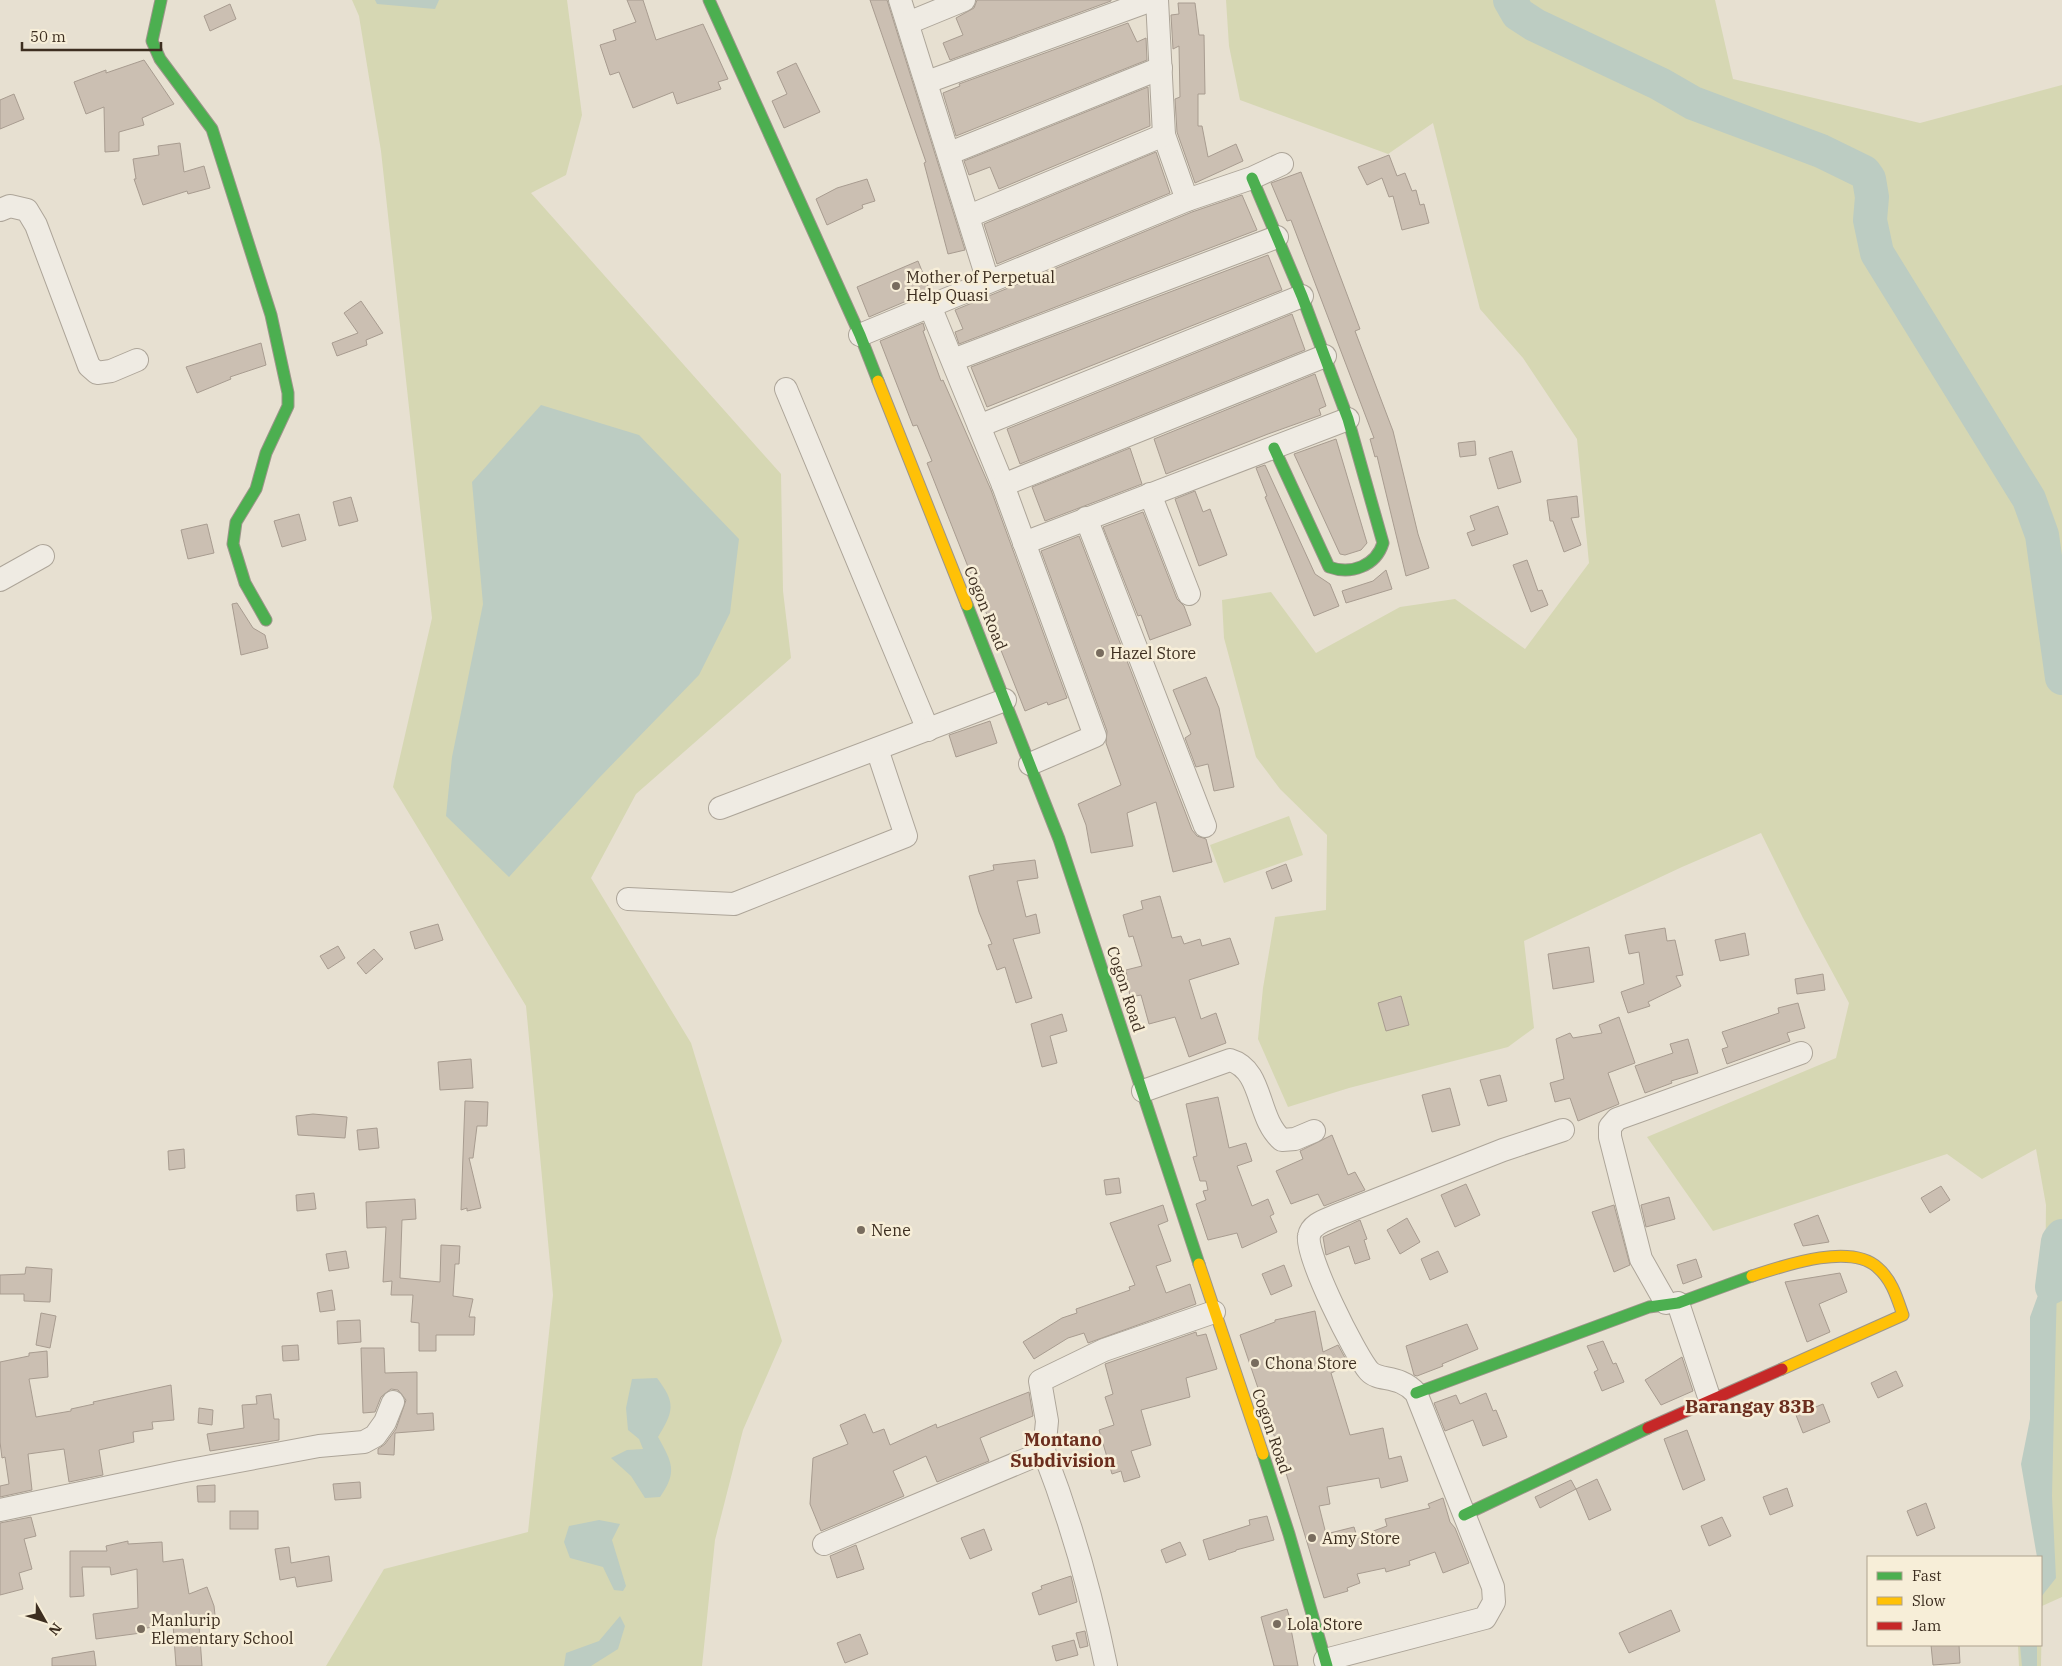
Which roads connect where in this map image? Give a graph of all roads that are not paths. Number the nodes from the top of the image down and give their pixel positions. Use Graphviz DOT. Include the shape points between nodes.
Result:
graph roads {
  1 [pos="161,0"];
  2 [pos="709,0"];
  3 [pos="900,0"];
  4 [pos="964,0"];
  5 [pos="1152,0"];
  6 [pos="1157,0"];
  7 [pos="908,23"];
  8 [pos="1161,68"];
  9 [pos="927,82"];
  10 [pos="1164,135"];
  11 [pos="950,153"];
  12 [pos="1282,164"];
  13 [pos="1252,178"];
  14 [pos="1186,200"];
  15 [pos="0,210"];
  16 [pos="969,216"];
  17 [pos="1277,237"];
  18 [pos="988,281"];
  19 [pos="1302,296"];
  20 [pos="930,306"];
  21 [pos="860,335"];
  22 [pos="1325,356"];
  23 [pos="137,360"];
  24 [pos="953,360"];
  25 [pos="786,389"];
  26 [pos="1348,419"];
  27 [pos="978,426"];
  28 [pos="1274,448"];
  29 [pos="1003,485"];
  30 [pos="1150,494"];
  31 [pos="1086,518"];
  32 [pos="1024,543"];
  33 [pos="43,556"];
  34 [pos="0,580"];
  35 [pos="1189,594"];
  36 [pos="266,620"];
  37 [pos="1005,700"];
  38 [pos="928,730"];
  39 [pos="878,749"];
  40 [pos="1030,764"];
  41 [pos="720,808"];
  42 [pos="1206,826"];
  43 [pos="628,899"];
  44 [pos="1801,1053"];
  45 [pos="1143,1091"];
  46 [pos="1563,1130"];
  47 [pos="1314,1131"];
  48 [pos="1672,1303"];
  49 [pos="1214,1312"];
  50 [pos="1416,1393"];
  51 [pos="1710,1400"];
  52 [pos="393,1402"];
  53 [pos="1044,1452"];
  54 [pos="0,1510"];
  55 [pos="1464,1515"];
  56 [pos="824,1544"];
  57 [pos="1326,1663"];
  58 [pos="1106,1666"];
  1 -- 36 [label="street" via="152,41 160,60 212,129 272,315 288,393 288,406 266,453 256,489 236,522 233,544 245,583"];
  2 -- 21 [label="street, Cogon Road"];
  3 -- 7 [label="street"];
  4 -- 7 [label="street"];
  5 -- 9 [label="street"];
  6 -- 8 [label="street"];
  7 -- 9 [label="street"];
  8 -- 10 [label="street"];
  8 -- 11 [label="street"];
  9 -- 11 [label="street"];
  10 -- 14 [label="street"];
  10 -- 16 [label="street"];
  11 -- 16 [label="street"];
  12 -- 13 [label="street"];
  13 -- 14 [label="street"];
  13 -- 17 [label="street"];
  14 -- 18 [label="street"];
  15 -- 23 [label="street" via="10,206 27,210 36,225 89,366 98,373"];
  16 -- 18 [label="street"];
  17 -- 19 [label="street"];
  17 -- 24 [label="street"];
  18 -- 20 [label="street"];
  19 -- 22 [label="street"];
  19 -- 27 [label="street"];
  20 -- 21 [label="street"];
  20 -- 24 [label="street"];
  21 -- 37 [label="street, Cogon Road"];
  22 -- 26 [label="street"];
  22 -- 29 [label="street"];
  24 -- 27 [label="street"];
  25 -- 38 [label="street"];
  26 -- 28 [label="street"];
  26 -- 28 [label="street" via="1383,543 1376,558 1355,570 1338,572 1329,567"];
  27 -- 29 [label="street"];
  28 -- 30 [label="street"];
  29 -- 32 [label="street"];
  30 -- 31 [label="street"];
  30 -- 35 [label="street"];
  31 -- 32 [label="street"];
  31 -- 42 [label="street"];
  32 -- 40 [label="street" via="1094,736"];
  33 -- 34 [label="street"];
  37 -- 38 [label="street"];
  37 -- 40 [label="street, Cogon Road"];
  38 -- 39 [label="street"];
  39 -- 41 [label="street"];
  39 -- 43 [label="street" via="906,836 734,904"];
  40 -- 45 [label="street, Cogon Road" via="1060,839"];
  44 -- 48 [label="street" via="1617,1119 1610,1127 1641,1259"];
  45 -- 47 [label="street" via="1230,1060 1241,1063 1252,1076 1272,1132 1282,1140 1295,1139"];
  45 -- 49 [label="street, Cogon Road"];
  46 -- 50 [label="street" via="1335,1216 1316,1225 1309,1235 1309,1250 1326,1293 1368,1370 1404,1382"];
  48 -- 50 [label="street"];
  48 -- 51 [label="street"];
  48 -- 51 [label="street" via="1765,1271 1818,1259 1855,1257 1873,1263 1891,1281 1903,1315 1849,1342"];
  49 -- 53 [label="street" via="1104,1350 1040,1381 1047,1421"];
  49 -- 57 [label="street, Cogon Road" via="1290,1534"];
  50 -- 55 [label="street"];
  51 -- 55 [label="street" via="1550,1471"];
  52 -- 54 [label="street" via="375,1436 364,1442 319,1446"];
  53 -- 56 [label="street"];
  53 -- 58 [label="street" via="1067,1510 1088,1580"];
  55 -- 57 [label="street" via="1493,1587 1494,1602 1485,1618"];
}
